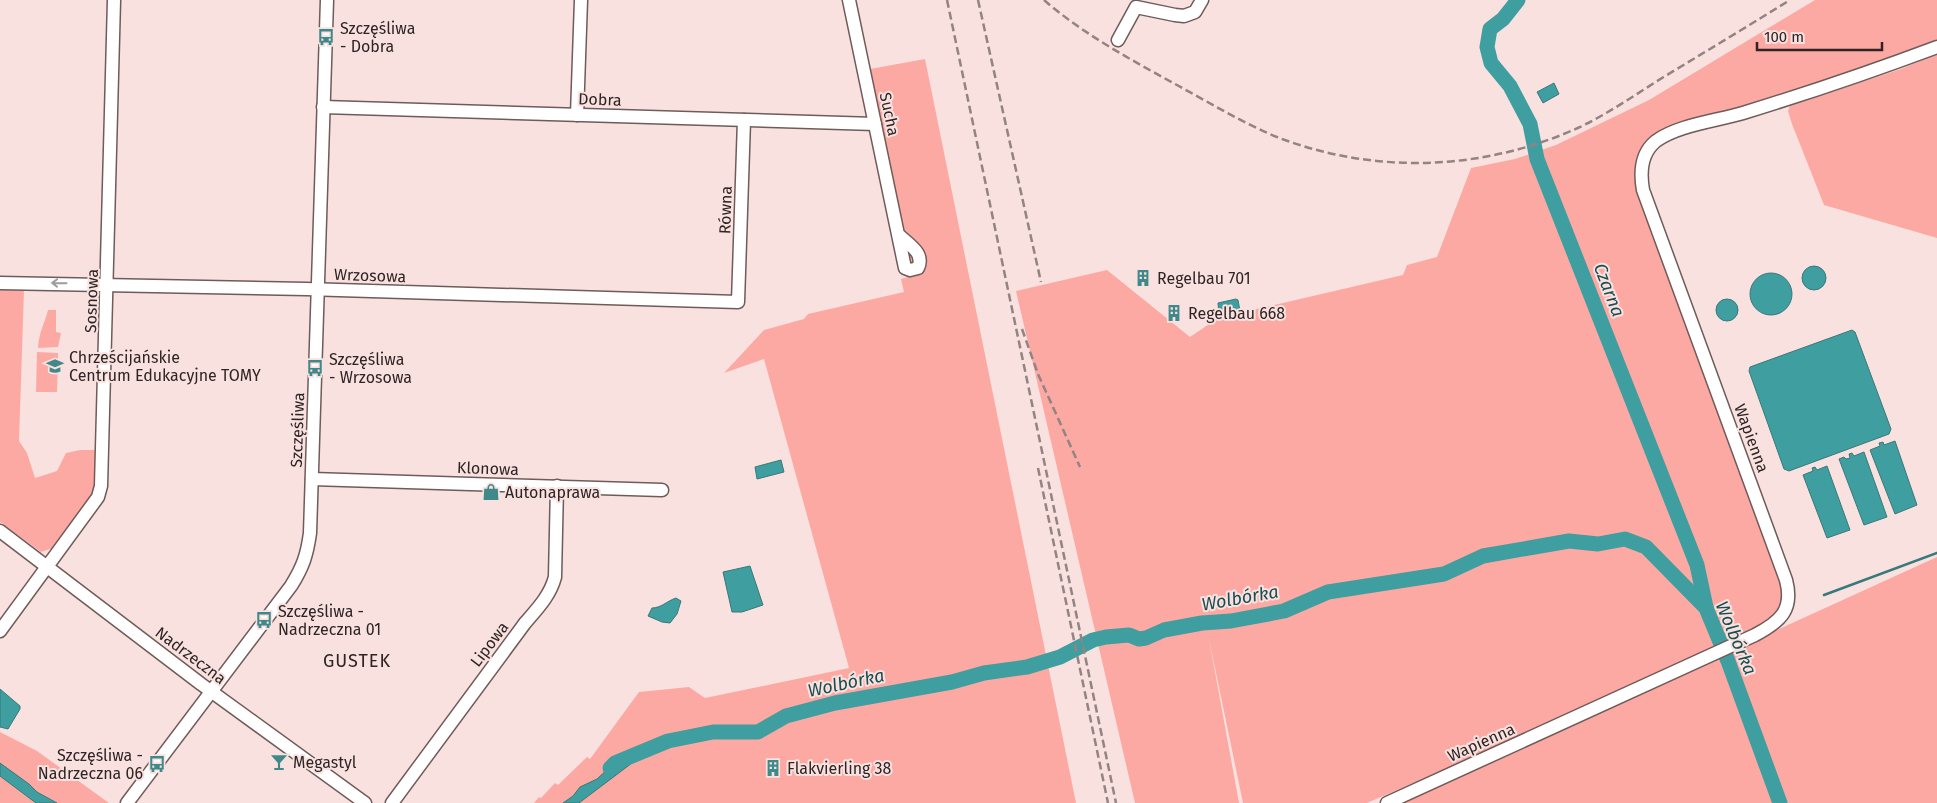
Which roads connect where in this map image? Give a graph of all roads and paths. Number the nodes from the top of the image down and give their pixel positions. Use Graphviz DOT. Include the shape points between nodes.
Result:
graph roads {
  1 [pos="114,0"];
  2 [pos="327,0"];
  3 [pos="581,0"];
  4 [pos="849,0"];
  5 [pos="1202,0"];
  6 [pos="1138,4"];
  7 [pos="1118,40"];
  8 [pos="1937,47"];
  9 [pos="323,107"];
  10 [pos="577,115"];
  11 [pos="744,120"];
  12 [pos="875,124"];
  13 [pos="899,235"];
  14 [pos="0,283"];
  15 [pos="108,284"];
  16 [pos="317,289"];
  17 [pos="738,302"];
  18 [pos="312,480"];
  19 [pos="557,486"];
  20 [pos="662,490"];
  21 [pos="0,531"];
  22 [pos="48,566"];
  23 [pos="0,631"];
  24 [pos="211,691"];
  25 [pos="127,803"];
  26 [pos="365,803"];
  27 [pos="392,803"];
  28 [pos="1387,803"];
  1 -- 15 [label="street, Sosnowa"];
  2 -- 9 [label="street, Szczęśliwa"];
  3 -- 10 [label="street"];
  4 -- 12 [label="street, Sucha"];
  5 -- 6 [label="street" via="1195,12 1184,16"];
  6 -- 7 [label="street"];
  8 -- 28 [label="street, Wapienna" via="1894,64 1673,133 1648,149 1642,164 1643,190 1788,588 1788,604 1784,612 1772,626 1755,635"];
  9 -- 10 [label="street, Dobra"];
  9 -- 16 [label="street, Szczęśliwa"];
  10 -- 11 [label="street, Dobra"];
  11 -- 12 [label="street, Dobra"];
  11 -- 17 [label="street, Równa"];
  12 -- 13 [label="street, Sucha"];
  15 -- 14 [label="street, Wrzosowa, one-way"];
  15 -- 16 [label="street, Wrzosowa"];
  15 -- 22 [label="street, Sosnowa" via="101,486 98,497"];
  16 -- 17 [label="street, Wrzosowa"];
  16 -- 18 [label="street, Szczęśliwa"];
  18 -- 19 [label="street, Klonowa"];
  18 -- 24 [label="street, Szczęśliwa" via="310,533 302,570"];
  19 -- 20 [label="street, Klonowa"];
  19 -- 27 [label="street, Lipowa" via="555,577 552,587"];
  21 -- 22 [label="street, Nadrzeczna"];
  22 -- 23 [label="street, Sosnowa"];
  22 -- 24 [label="street, Nadrzeczna"];
  24 -- 25 [label="street, Szczęśliwa"];
  24 -- 26 [label="street, Nadrzeczna"];
}
